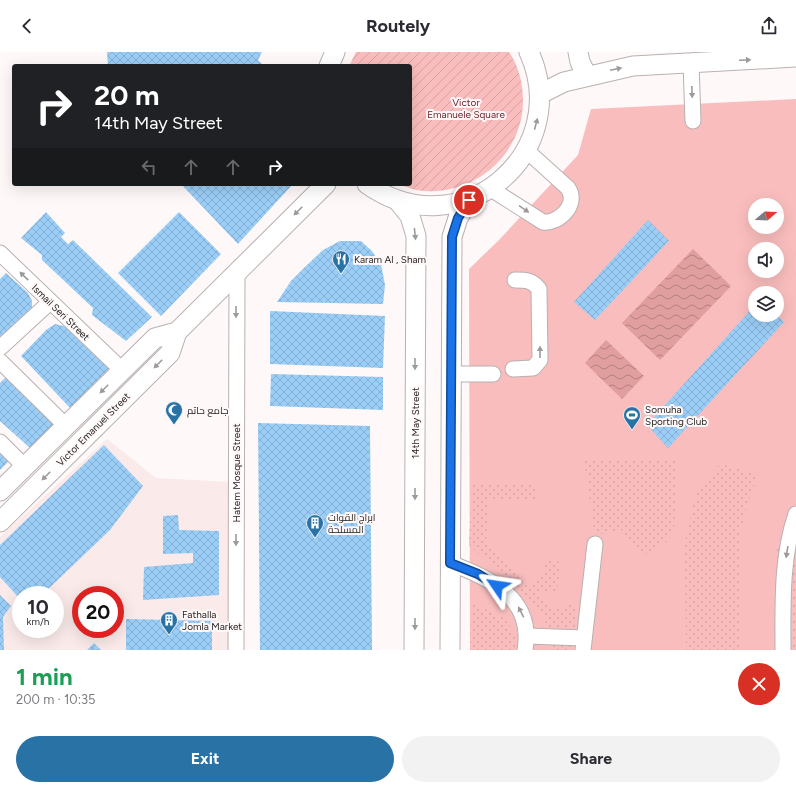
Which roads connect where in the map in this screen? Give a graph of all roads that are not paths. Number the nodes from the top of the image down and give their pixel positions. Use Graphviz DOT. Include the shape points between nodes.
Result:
graph roads {
  1 [pos="335,52"];
  2 [pos="529,52"];
  3 [pos="578,52"];
  4 [pos="796,57"];
  5 [pos="691,63"];
  6 [pos="330,64"];
  7 [pos="587,76"];
  8 [pos="540,94"];
  9 [pos="693,121"];
  10 [pos="526,150"];
  11 [pos="324,186"];
  12 [pos="370,186"];
  13 [pos="491,189"];
  14 [pos="469,200"];
  15 [pos="398,201"];
  16 [pos="0,253"];
  17 [pos="236,273"];
  18 [pos="515,280"];
  19 [pos="50,302"];
  20 [pos="177,332"];
  21 [pos="0,348"];
  22 [pos="0,361"];
  23 [pos="513,369"];
  24 [pos="123,371"];
  25 [pos="452,374"];
  26 [pos="492,374"];
  27 [pos="66,426"];
  28 [pos="0,442"];
  29 [pos="25,467"];
  30 [pos="0,491"];
  31 [pos="795,518"];
  32 [pos="0,522"];
  33 [pos="595,544"];
  34 [pos="450,563"];
  35 [pos="526,643"];
  36 [pos="584,644"];
  37 [pos="236,650"];
  38 [pos="414,650"];
  39 [pos="450,650"];
  40 [pos="783,650"];
  1 -- 6 [label="main road"];
  2 -- 8 [label="main road"];
  3 -- 7 [label="main road"];
  5 -- 4 [label="main road, one-way"];
  7 -- 5 [label="main road, one-way" via="633,66"];
  5 -- 9 [label="street, one-way"];
  7 -- 8 [label="main road" via="564,82"];
  10 -- 8 [label="main road, one-way" via="537,123"];
  10 -- 13 [label="main road" via="509,174"];
  13 -- 10 [label="street, one-way" via="543,222 556,220 570,206 572,194 568,188"];
  11 -- 17 [label="main road, Victor Emanuel Street, one-way"];
  12 -- 15 [label="main road"];
  13 -- 14 [label="main road"];
  14 -- 15 [label="main road" via="440,206"];
  14 -- 25 [label="main road" via="458,218 452,237"];
  15 -- 38 [label="main road, 14th May Street, one-way" via="410,216 416,236"];
  19 -- 16 [label="street, Ismail Seri Street, one-way"];
  17 -- 20 [label="main road, Victor Emanuel Street"];
  17 -- 37 [label="street, Hatem Mosque Street, one-way"];
  23 -- 18 [label="street, one-way" via="533,368 540,360 538,289 529,280"];
  19 -- 21 [label="street"];
  19 -- 24 [label="street, Ismail Seri Street"];
  20 -- 24 [label="main road, Victor Emanuel Street" via="155,338"];
  20 -- 32 [label="main road, Victor Emanuel Street, one-way" via="170,353"];
  22 -- 27 [label="street"];
  24 -- 27 [label="main road, Victor Emanuel Street, one-way"];
  25 -- 26 [label="street"];
  25 -- 34 [label="main road"];
  27 -- 29 [label="main road, Victor Emanuel Street"];
  28 -- 29 [label="street"];
  29 -- 30 [label="main road, Victor Emanuel Street"];
  31 -- 40 [label="street, one-way" via="787,550 784,579"];
  33 -- 36 [label="street"];
  35 -- 34 [label="street, one-way" via="523,616 513,598 478,574"];
  34 -- 39 [label="main road"];
  35 -- 36 [label="street"];
}
